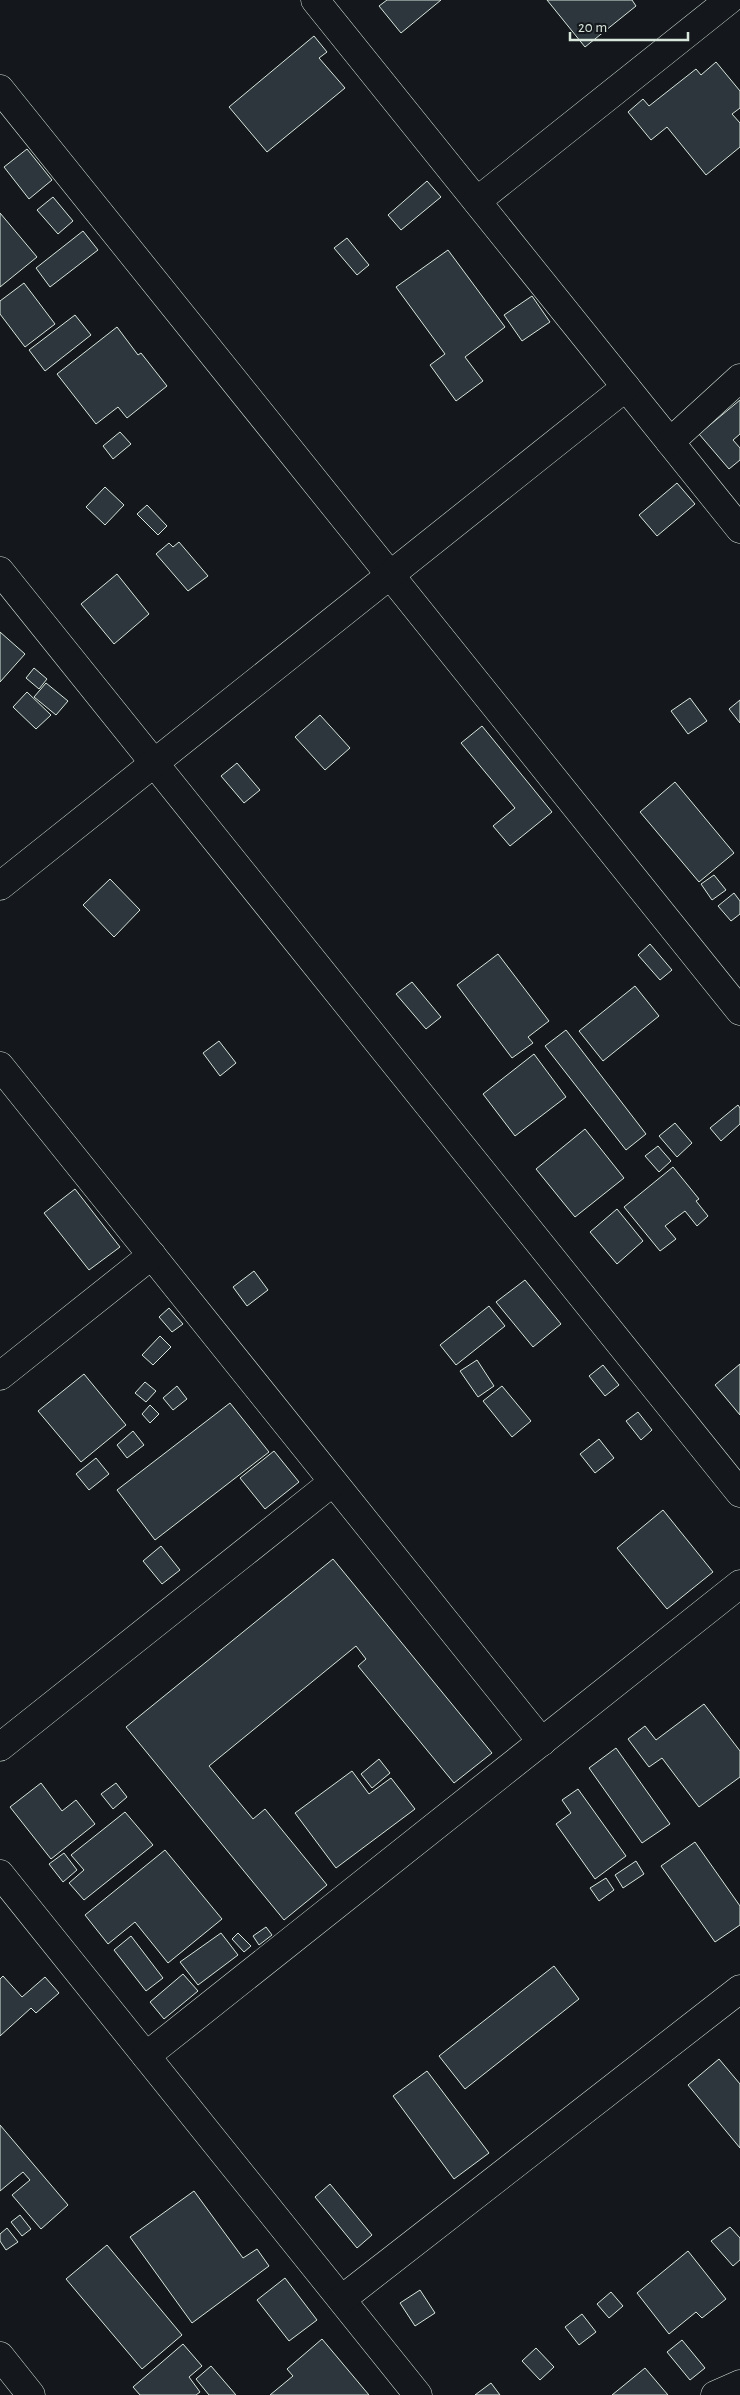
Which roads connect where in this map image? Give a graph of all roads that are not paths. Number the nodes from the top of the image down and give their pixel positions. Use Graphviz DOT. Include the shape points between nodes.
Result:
graph roads {
  1 [pos="315,0"];
  2 [pos="729,0"];
  3 [pos="0,89"];
  4 [pos="476,201"];
  5 [pos="740,378"];
  6 [pos="626,387"];
  7 [pos="670,442"];
  8 [pos="740,529"];
  9 [pos="0,570"];
  10 [pos="390,574"];
  11 [pos="154,763"];
  12 [pos="0,886"];
  13 [pos="740,1011"];
  14 [pos="0,1066"];
  15 [pos="152,1255"];
  16 [pos="0,1376"];
  17 [pos="333,1482"];
  18 [pos="740,1493"];
  19 [pos="740,1584"];
  20 [pos="542,1742"];
  21 [pos="0,1747"];
  22 [pos="0,1874"];
  23 [pos="740,1989"];
  24 [pos="146,2056"];
  25 [pos="342,2299"];
  26 [pos="0,2356"];
  27 [pos="740,2384"];
  28 [pos="32,2395"];
  29 [pos="418,2395"];
  30 [pos="715,2395"];
  1 -- 4 [label="street"];
  2 -- 4 [label="street"];
  3 -- 10 [label="street"];
  4 -- 6 [label="street"];
  5 -- 7 [label="street"];
  6 -- 7 [label="street"];
  6 -- 10 [label="street"];
  7 -- 8 [label="street"];
  9 -- 11 [label="street"];
  10 -- 11 [label="street"];
  10 -- 13 [label="street"];
  11 -- 12 [label="street"];
  11 -- 18 [label="street"];
  14 -- 15 [label="street"];
  15 -- 16 [label="street"];
  15 -- 17 [label="street"];
  17 -- 20 [label="street"];
  17 -- 21 [label="street"];
  19 -- 20 [label="street"];
  20 -- 24 [label="street"];
  22 -- 24 [label="street"];
  23 -- 25 [label="street"];
  24 -- 25 [label="street"];
  25 -- 29 [label="street"];
  26 -- 28 [label="street"];
  27 -- 30 [label="street"];
}
